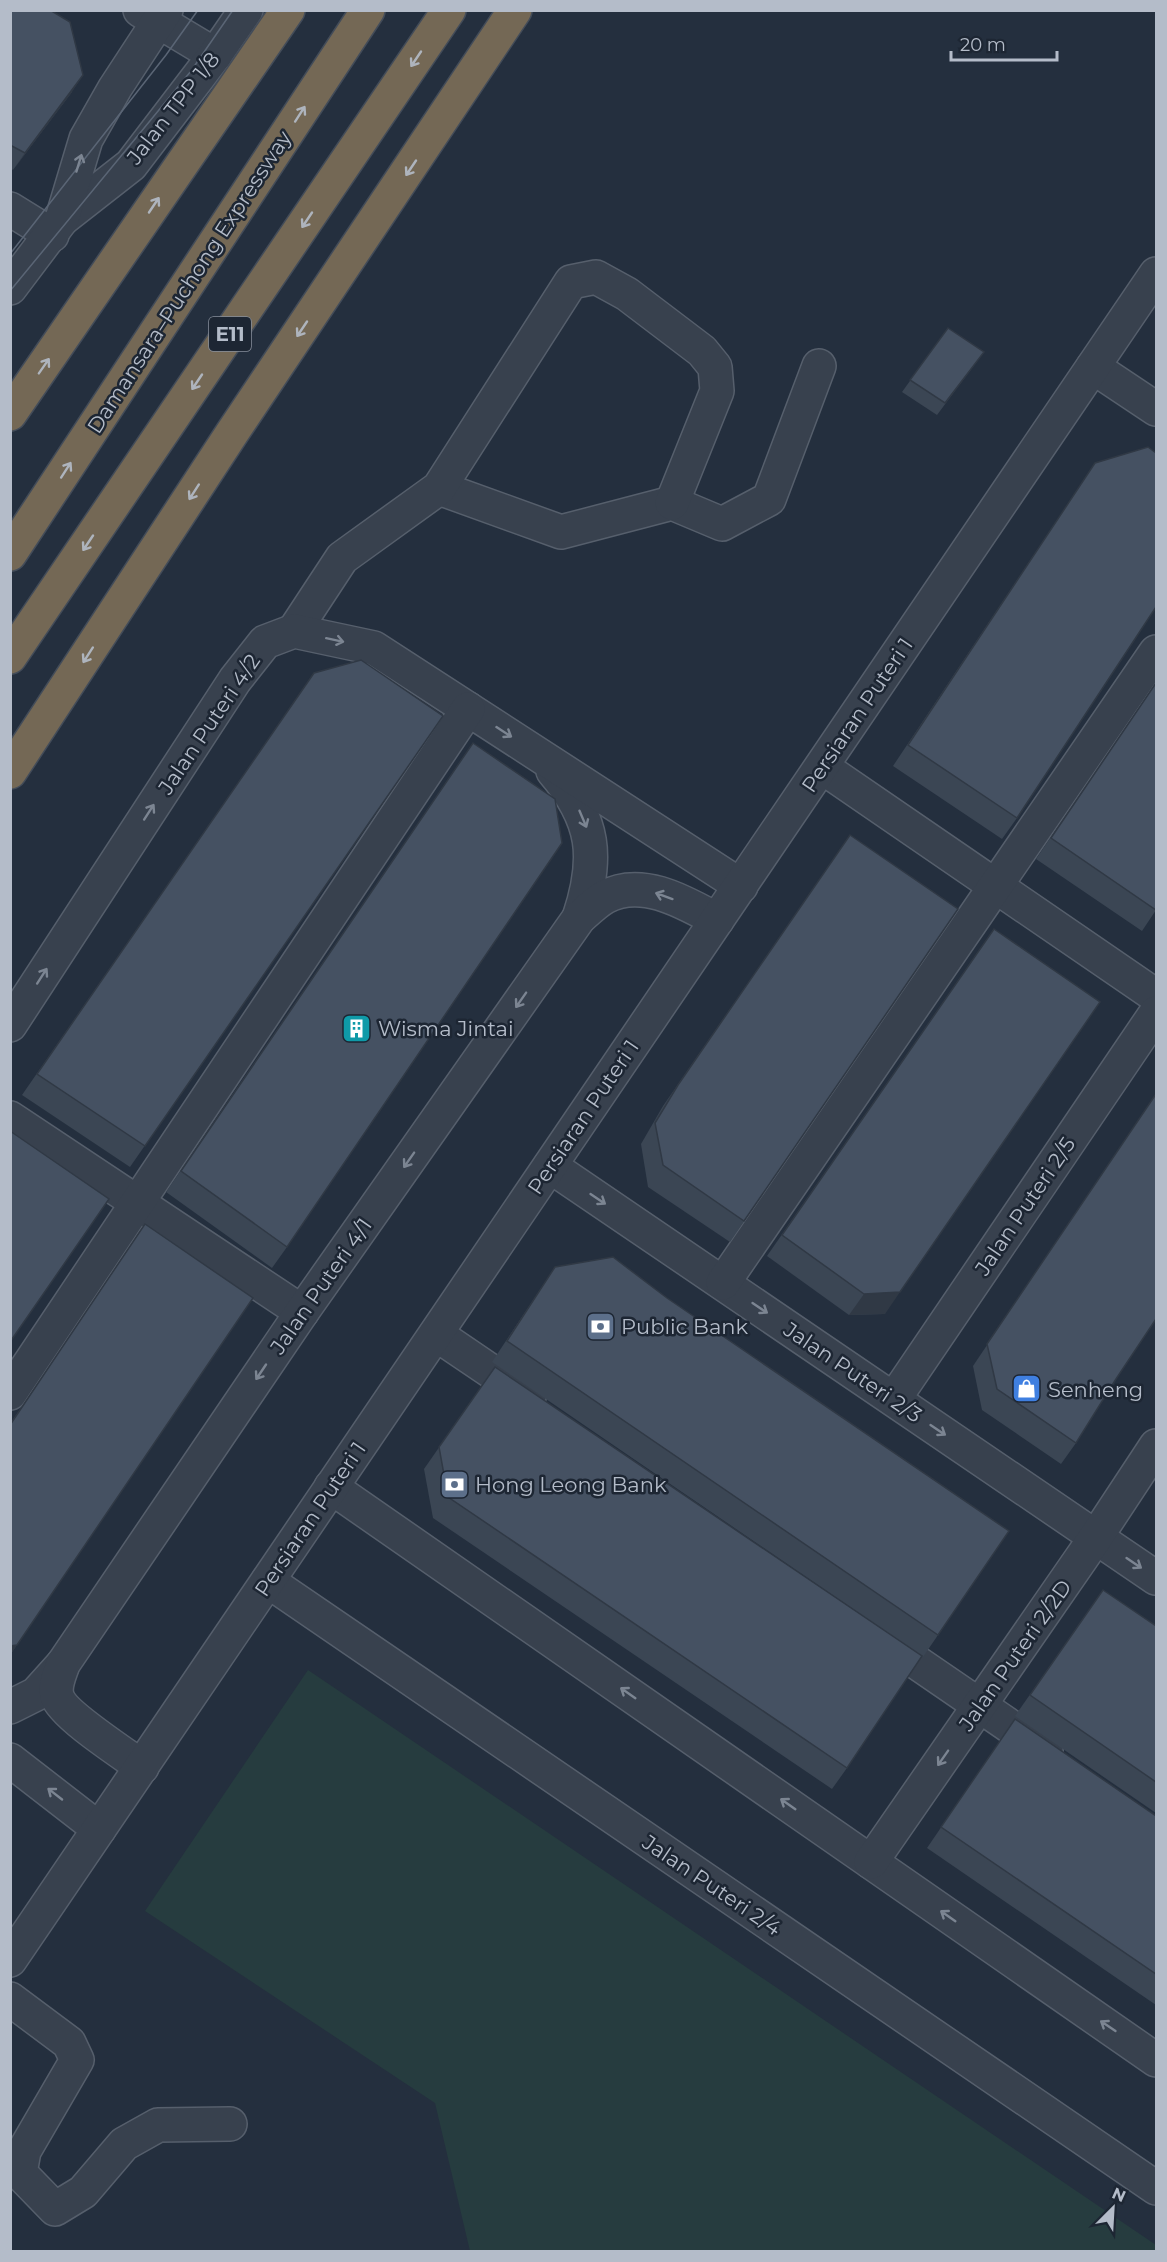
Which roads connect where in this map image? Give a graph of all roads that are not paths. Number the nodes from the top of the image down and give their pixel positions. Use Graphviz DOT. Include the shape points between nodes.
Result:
graph roads {
  1 [pos="246,10"];
  2 [pos="368,10"];
  3 [pos="449,10"];
  4 [pos="515,10"];
  5 [pos="155,14"];
  6 [pos="282,18"];
  7 [pos="215,55"];
  8 [pos="10,209"];
  9 [pos="57,227"];
  10 [pos="1156,274"];
  11 [pos="10,288"];
  12 [pos="819,366"];
  13 [pos="1094,367"];
  14 [pos="14,406"];
  15 [pos="1156,409"];
  16 [pos="440,488"];
  17 [pos="672,503"];
  18 [pos="10,554"];
  19 [pos="294,631"];
  20 [pos="1156,652"];
  21 [pos="10,657"];
  22 [pos="468,709"];
  23 [pos="538,754"];
  24 [pos="822,767"];
  25 [pos="10,772"];
  26 [pos="996,885"];
  27 [pos="741,886"];
  28 [pos="579,918"];
  29 [pos="717,920"];
  30 [pos="1156,996"];
  31 [pos="1156,1013"];
  32 [pos="10,1025"];
  33 [pos="10,1118"];
  34 [pos="550,1166"];
  35 [pos="138,1202"];
  36 [pos="723,1283"];
  37 [pos="302,1312"];
  38 [pos="436,1334"];
  39 [pos="10,1393"];
  40 [pos="894,1399"];
  41 [pos="555,1415"];
  42 [pos="1156,1446"];
  43 [pos="331,1487"];
  44 [pos="1096,1537"];
  45 [pos="1156,1578"];
  46 [pos="268,1581"];
  47 [pos="861,1624"];
  48 [pos="63,1664"];
  49 [pos="980,1705"];
  50 [pos="10,1707"];
  51 [pos="10,1760"];
  52 [pos="1068,1766"];
  53 [pos="142,1767"];
  54 [pos="99,1829"];
  55 [pos="871,1862"];
  56 [pos="10,1960"];
  57 [pos="10,1999"];
  58 [pos="1156,2060"];
  59 [pos="230,2124"];
  60 [pos="1156,2188"];
  1 -- 7 [label="street, Jalan TPP 1/8"];
  18 -- 2 [label="highway, Damansara–Puchong Expressway, one-way"];
  3 -- 21 [label="highway, E11, one-way"];
  4 -- 25 [label="highway, one-way"];
  5 -- 7 [label="street"];
  9 -- 5 [label="street, Jalan TPP 1/8, one-way" via="86,139"];
  14 -- 6 [label="highway, one-way"];
  7 -- 9 [label="street, Jalan TPP 1/8" via="131,165"];
  8 -- 9 [label="street"];
  9 -- 11 [label="street, Jalan TPP 1/8"];
  10 -- 13 [label="street, Persiaran Puteri 1"];
  12 -- 17 [label="street" via="769,499 722,524"];
  13 -- 15 [label="street"];
  13 -- 24 [label="street, Persiaran Puteri 1"];
  16 -- 17 [label="street" via="561,532"];
  16 -- 17 [label="street" via="571,282 596,277 627,294 702,351 715,367 717,391"];
  16 -- 19 [label="street" via="342,558"];
  19 -- 22 [label="street, one-way" via="374,648"];
  32 -- 19 [label="street, Jalan Puteri 4/2, one-way" via="236,680 265,642"];
  20 -- 26 [label="street"];
  22 -- 23 [label="street, one-way"];
  22 -- 35 [label="street"];
  23 -- 27 [label="street"];
  23 -- 28 [label="street, one-way" via="566,786 589,833 589,888"];
  24 -- 26 [label="street"];
  24 -- 27 [label="street, Persiaran Puteri 1"];
  26 -- 30 [label="street"];
  26 -- 36 [label="street"];
  27 -- 29 [label="street, Persiaran Puteri 1"];
  29 -- 28 [label="street, Jalan Puteri 4/1, one-way" via="648,890 605,897"];
  28 -- 37 [label="street, Jalan Puteri 4/1, one-way"];
  29 -- 34 [label="street, Persiaran Puteri 1"];
  31 -- 40 [label="street, Jalan Puteri 2/5"];
  33 -- 35 [label="street"];
  34 -- 36 [label="street, Jalan Puteri 2/3, one-way"];
  34 -- 38 [label="street, Persiaran Puteri 1"];
  35 -- 37 [label="street"];
  35 -- 39 [label="street"];
  36 -- 40 [label="street, Jalan Puteri 2/3, one-way"];
  37 -- 48 [label="street, Jalan Puteri 4/1, one-way"];
  38 -- 41 [label="street"];
  38 -- 43 [label="street, Persiaran Puteri 1"];
  40 -- 44 [label="street, Jalan Puteri 2/3, one-way"];
  42 -- 44 [label="street, Jalan Puteri 2/2D"];
  43 -- 46 [label="street, Persiaran Puteri 1"];
  55 -- 43 [label="street, one-way"];
  44 -- 45 [label="street, Jalan Puteri 2/3, one-way"];
  44 -- 49 [label="street, Jalan Puteri 2/2D"];
  46 -- 53 [label="street, Persiaran Puteri 1"];
  46 -- 60 [label="street, Jalan Puteri 2/4"];
  47 -- 49 [label="street"];
  48 -- 50 [label="street" via="36,1694"];
  48 -- 53 [label="street, Jalan Puteri 4/1" via="57,1696 65,1710"];
  49 -- 52 [label="street"];
  49 -- 55 [label="street, Jalan Puteri 2/2D, one-way"];
  54 -- 51 [label="street, one-way"];
  53 -- 54 [label="street, Persiaran Puteri 1"];
  54 -- 56 [label="street, Persiaran Puteri 1"];
  58 -- 55 [label="street, one-way"];
  57 -- 59 [label="street" via="69,2043 77,2060 24,2151 20,2174 55,2209 83,2192 124,2144 158,2125"];
}
